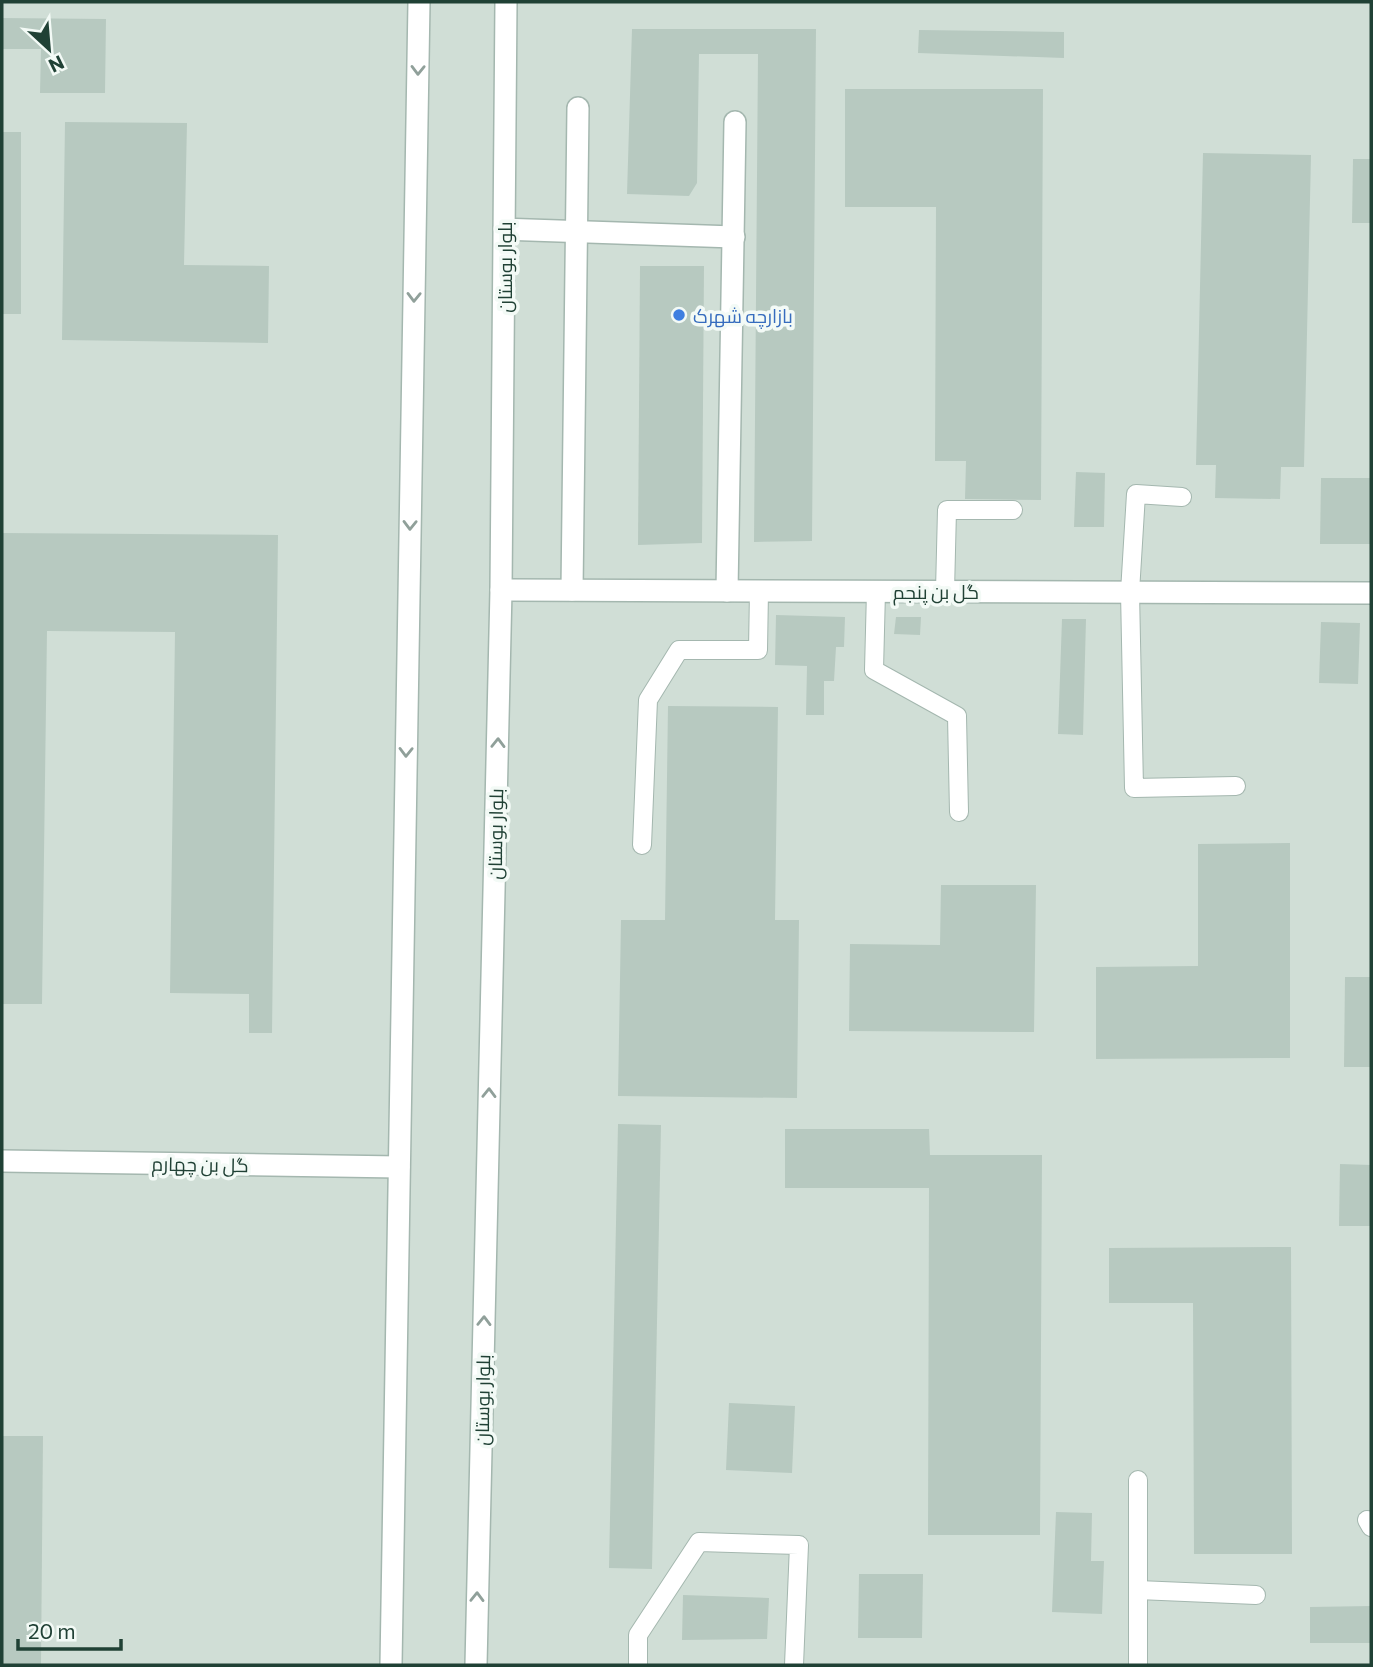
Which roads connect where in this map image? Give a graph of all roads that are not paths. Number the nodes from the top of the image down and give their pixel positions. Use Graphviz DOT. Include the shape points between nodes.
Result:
graph roads {
  1 [pos="419,2"];
  2 [pos="506,2"];
  3 [pos="578,108"];
  4 [pos="735,122"];
  5 [pos="504,229"];
  6 [pos="576,232"];
  7 [pos="734,237"];
  8 [pos="1182,497"];
  9 [pos="1013,510"];
  10 [pos="501,590"];
  11 [pos="572,590"];
  12 [pos="727,591"];
  13 [pos="758,591"];
  14 [pos="945,591"];
  15 [pos="876,592"];
  16 [pos="1130,592"];
  17 [pos="1371,593"];
  18 [pos="1236,786"];
  19 [pos="959,812"];
  20 [pos="642,845"];
  21 [pos="2,1161"];
  22 [pos="399,1167"];
  23 [pos="1138,1480"];
  24 [pos="1138,1590"];
  25 [pos="1256,1595"];
  26 [pos="391,1665"];
  27 [pos="476,1665"];
  28 [pos="638,1665"];
  29 [pos="794,1665"];
  30 [pos="1138,1665"];
  1 -- 22 [label="street, one-way"];
  2 -- 5 [label="street, بلوار بوستان"];
  3 -- 6 [label="street"];
  4 -- 7 [label="street"];
  5 -- 6 [label="street"];
  5 -- 10 [label="street, بلوار بوستان"];
  6 -- 7 [label="street"];
  6 -- 11 [label="street"];
  7 -- 12 [label="street"];
  8 -- 16 [label="lane" via="1136,494"];
  9 -- 14 [label="lane" via="947,510"];
  10 -- 11 [label="street, گل بن پنجم"];
  27 -- 10 [label="street, بلوار بوستان, one-way"];
  11 -- 12 [label="street, گل بن پنجم"];
  12 -- 13 [label="street, گل بن پنجم"];
  13 -- 15 [label="street, گل بن پنجم"];
  13 -- 20 [label="lane" via="758,650 679,650 648,700"];
  14 -- 15 [label="street, گل بن پنجم"];
  14 -- 16 [label="street, گل بن پنجم"];
  15 -- 19 [label="lane" via="874,670 957,716"];
  16 -- 17 [label="street, گل بن پنجم"];
  16 -- 18 [label="lane" via="1134,788"];
  21 -- 22 [label="street, گل بن چهارم"];
  22 -- 26 [label="street"];
  23 -- 24 [label="lane"];
  24 -- 25 [label="lane"];
  24 -- 30 [label="lane"];
  28 -- 29 [label="lane" via="638,1634 699,1542 799,1545"];
}
